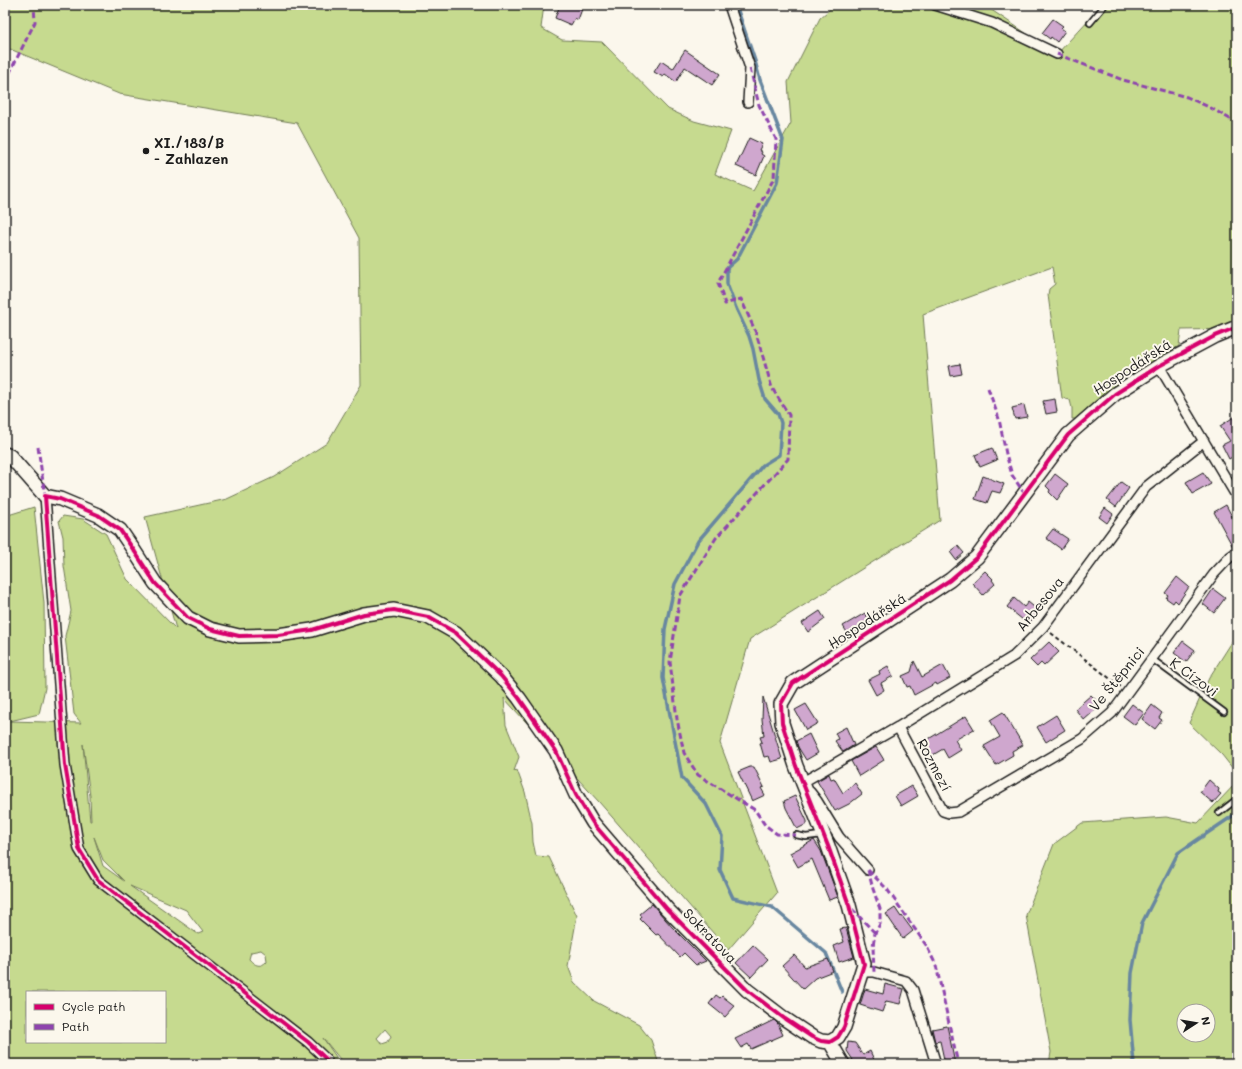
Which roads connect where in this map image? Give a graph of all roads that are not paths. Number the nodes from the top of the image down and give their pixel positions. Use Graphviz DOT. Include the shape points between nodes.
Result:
graph roads {
  1 [pos="729,5"];
  2 [pos="935,5"];
  3 [pos="1105,5"];
  4 [pos="1090,23"];
  5 [pos="1057,54"];
  6 [pos="748,102"];
  7 [pos="1237,327"];
  8 [pos="1159,366"];
  9 [pos="1204,441"];
  10 [pos="5,454"];
  11 [pos="45,496"];
  12 [pos="1237,497"];
  13 [pos="1237,552"];
  14 [pos="1152,659"];
  15 [pos="1224,712"];
  16 [pos="898,727"];
  17 [pos="804,785"];
  18 [pos="1237,799"];
  19 [pos="949,813"];
  20 [pos="1219,813"];
  21 [pos="796,835"];
  22 [pos="824,835"];
  23 [pos="868,870"];
  24 [pos="862,972"];
  25 [pos="830,1042"];
  26 [pos="328,1064"];
  27 [pos="843,1064"];
  28 [pos="936,1064"];
  1 -- 6 [label="street" via="750,68"];
  2 -- 5 [label="street" via="992,23"];
  3 -- 4 [label="lane"];
  7 -- 8 [label="street, Hospodářská" via="1214,336"];
  8 -- 9 [label="street"];
  8 -- 17 [label="street, Hospodářská" via="1115,394 1068,435 977,557 950,580 793,683 781,704 782,723"];
  9 -- 12 [label="street"];
  9 -- 16 [label="street, Arbesova" via="1146,488 1043,627 1014,656"];
  10 -- 11 [label="street" via="10,456"];
  11 -- 25 [label="street, Sokratova" via="60,499 98,515 120,530 154,583 188,618 210,629 239,636 278,635 312,630 364,614 394,610 428,617 456,633 501,676 519,698 556,751 576,795 593,823 667,909 746,990 812,1037"];
  11 -- 26 [label="street" via="65,765 79,849 98,880 308,1042"];
  13 -- 14 [label="street, Ve Štěpnici" via="1214,574"];
  14 -- 15 [label="lane, K Cízovi"];
  14 -- 19 [label="street, Ve Štěpnici" via="1112,713 1082,739 958,812"];
  16 -- 17 [label="street, Arbesova"];
  16 -- 19 [label="street, Rozmezí" via="943,811"];
  17 -- 22 [label="street, Hospodářská"];
  17 -- 23 [label="street" via="839,837"];
  18 -- 20 [label="lane"];
  21 -- 22 [label="lane"];
  22 -- 24 [label="street, Hospodářská" via="849,905 864,964"];
  24 -- 25 [label="street, Hospodářská" via="844,1027 838,1037"];
  24 -- 28 [label="street" via="874,972 906,981 913,990"];
  25 -- 27 [label="street"];
}
